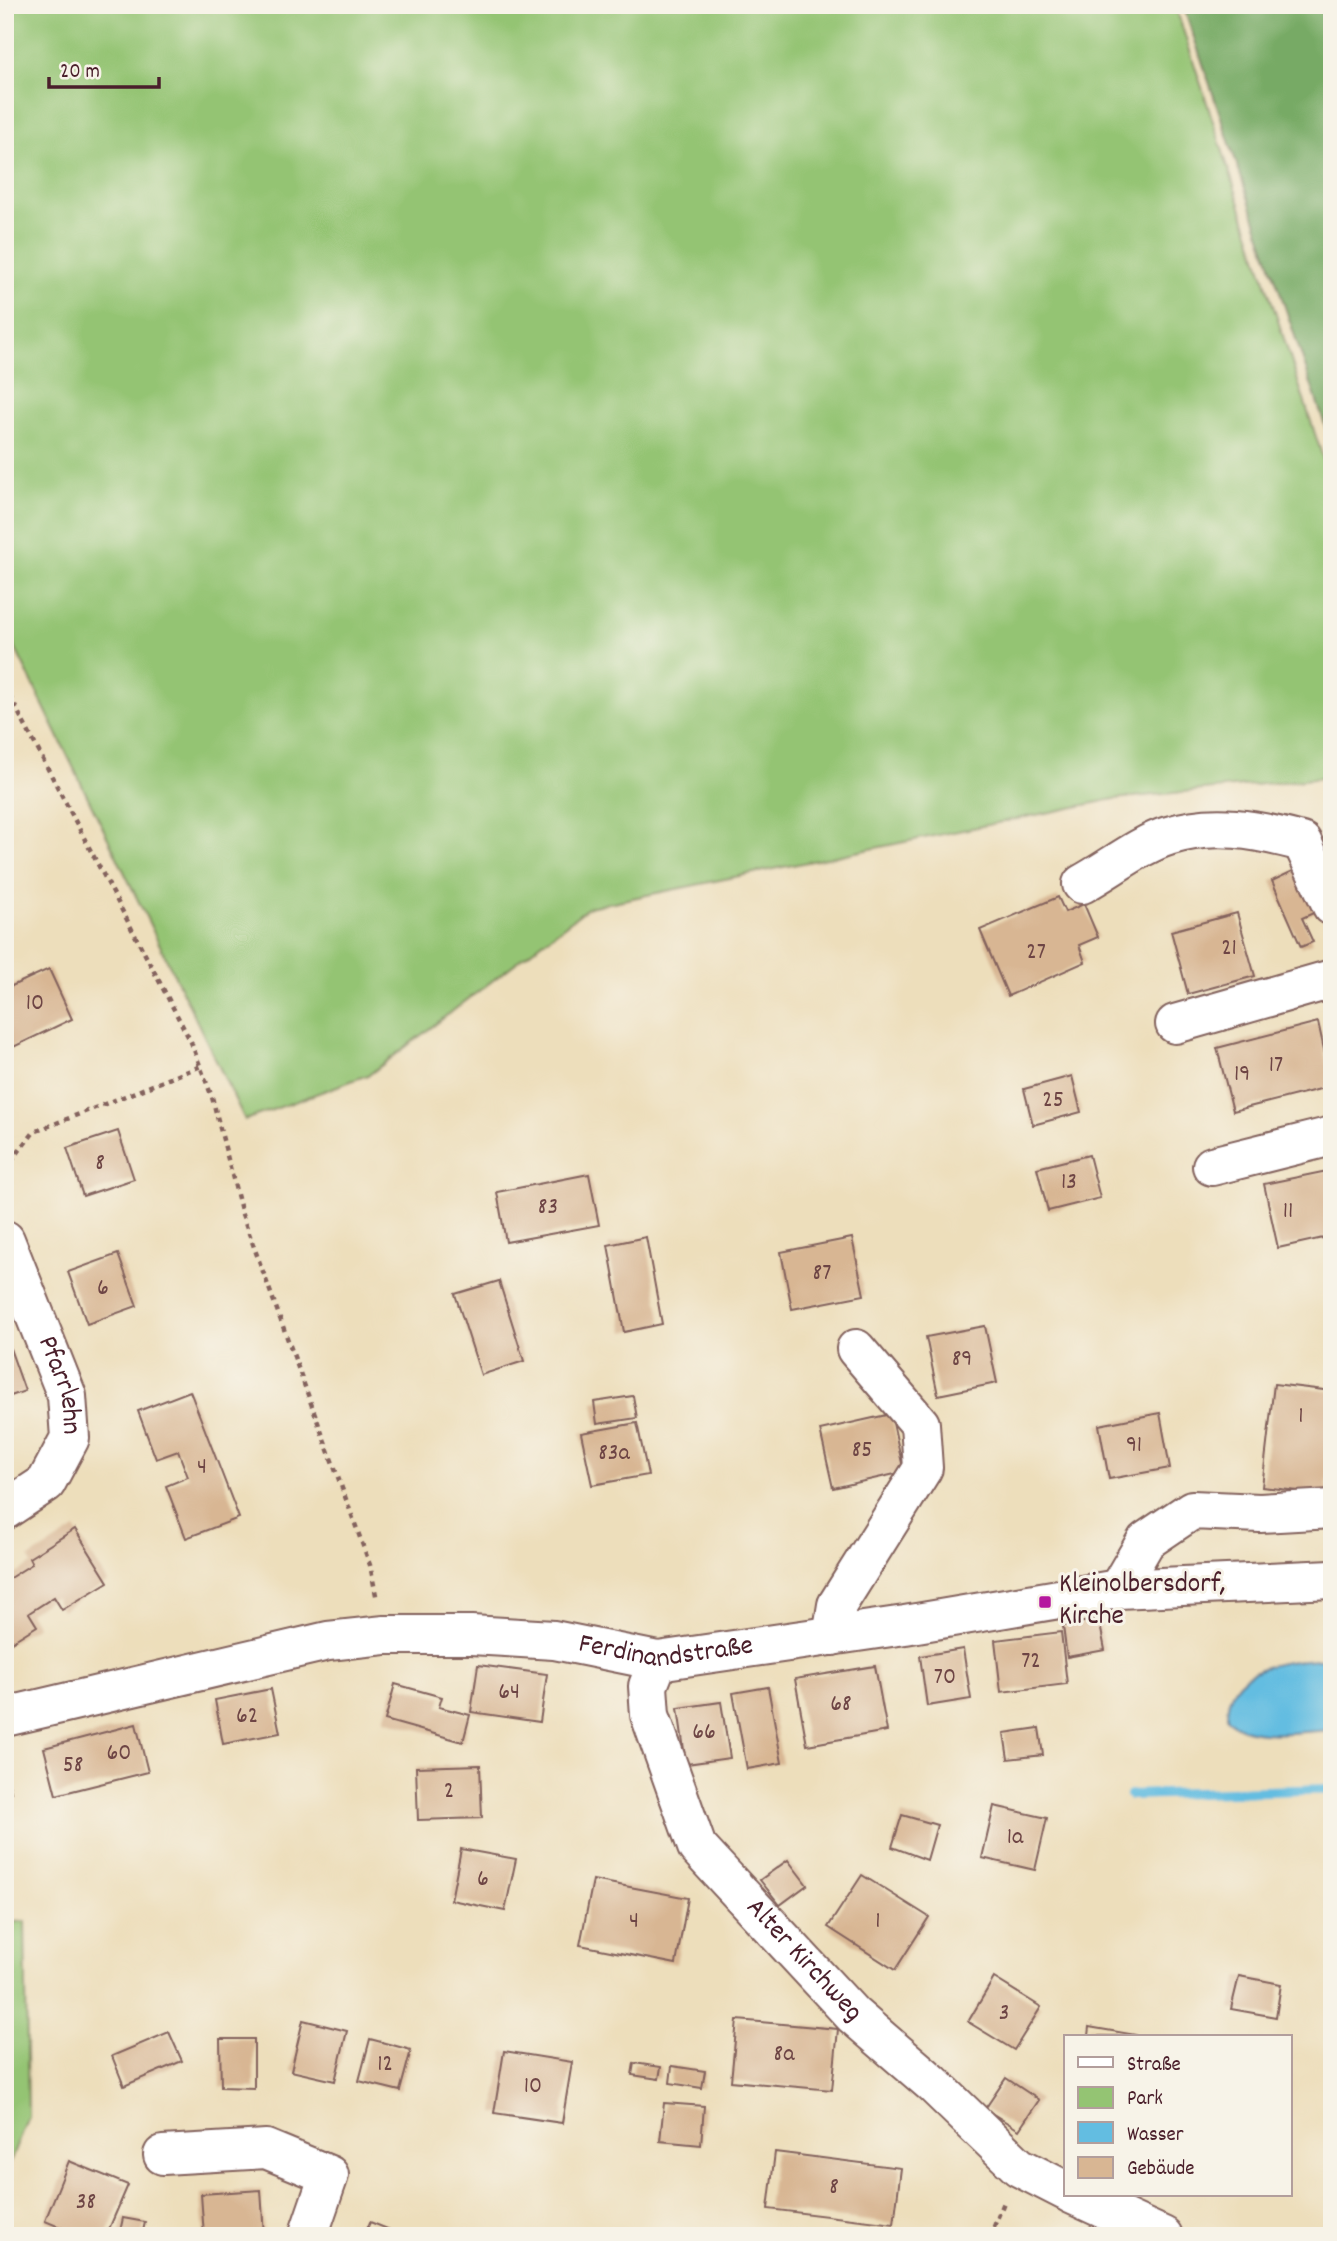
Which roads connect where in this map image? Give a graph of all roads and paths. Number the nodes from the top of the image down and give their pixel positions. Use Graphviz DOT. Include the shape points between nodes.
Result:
graph roads {
  1 [pos="5,687"];
  2 [pos="1082,884"];
  3 [pos="1332,906"];
  4 [pos="1332,979"];
  5 [pos="1175,1024"];
  6 [pos="201,1066"];
  7 [pos="1332,1136"];
  8 [pos="1212,1166"];
  9 [pos="5,1169"];
  10 [pos="5,1240"];
  11 [pos="856,1349"];
  12 [pos="1332,1509"];
  13 [pos="5,1510"];
  14 [pos="1332,1579"];
  15 [pos="1118,1589"];
  16 [pos="385,1636"];
  17 [pos="832,1636"];
  18 [pos="658,1661"];
  19 [pos="5,1717"];
  20 [pos="163,2155"];
  21 [pos="1064,2190"];
  22 [pos="1075,2196"];
  23 [pos="308,2236"];
  24 [pos="1163,2236"];
  1 -- 6 [label="path"];
  2 -- 3 [label="street" via="1166,836 1212,827 1256,830 1302,842"];
  4 -- 5 [label="street"];
  6 -- 9 [label="path" via="34,1132"];
  6 -- 16 [label="path" via="242,1214 370,1565"];
  7 -- 8 [label="street"];
  10 -- 13 [label="street, Pfarrlehn" via="67,1396 69,1438 46,1483"];
  11 -- 17 [label="street" via="920,1424 923,1468 837,1605"];
  12 -- 15 [label="street" via="1192,1510 1146,1541"];
  14 -- 15 [label="street, Ferdinandstraße"];
  15 -- 17 [label="street, Ferdinandstraße"];
  16 -- 18 [label="street, Ferdinandstraße" via="554,1640"];
  16 -- 19 [label="street, Ferdinandstraße" via="328,1641"];
  17 -- 18 [label="street, Ferdinandstraße"];
  18 -- 21 [label="street, Alter Kirchweg" via="648,1686 650,1714 697,1847 853,2015 1019,2167"];
  20 -- 23 [label="street" via="266,2149 329,2175"];
  22 -- 24 [label="street"];
}
